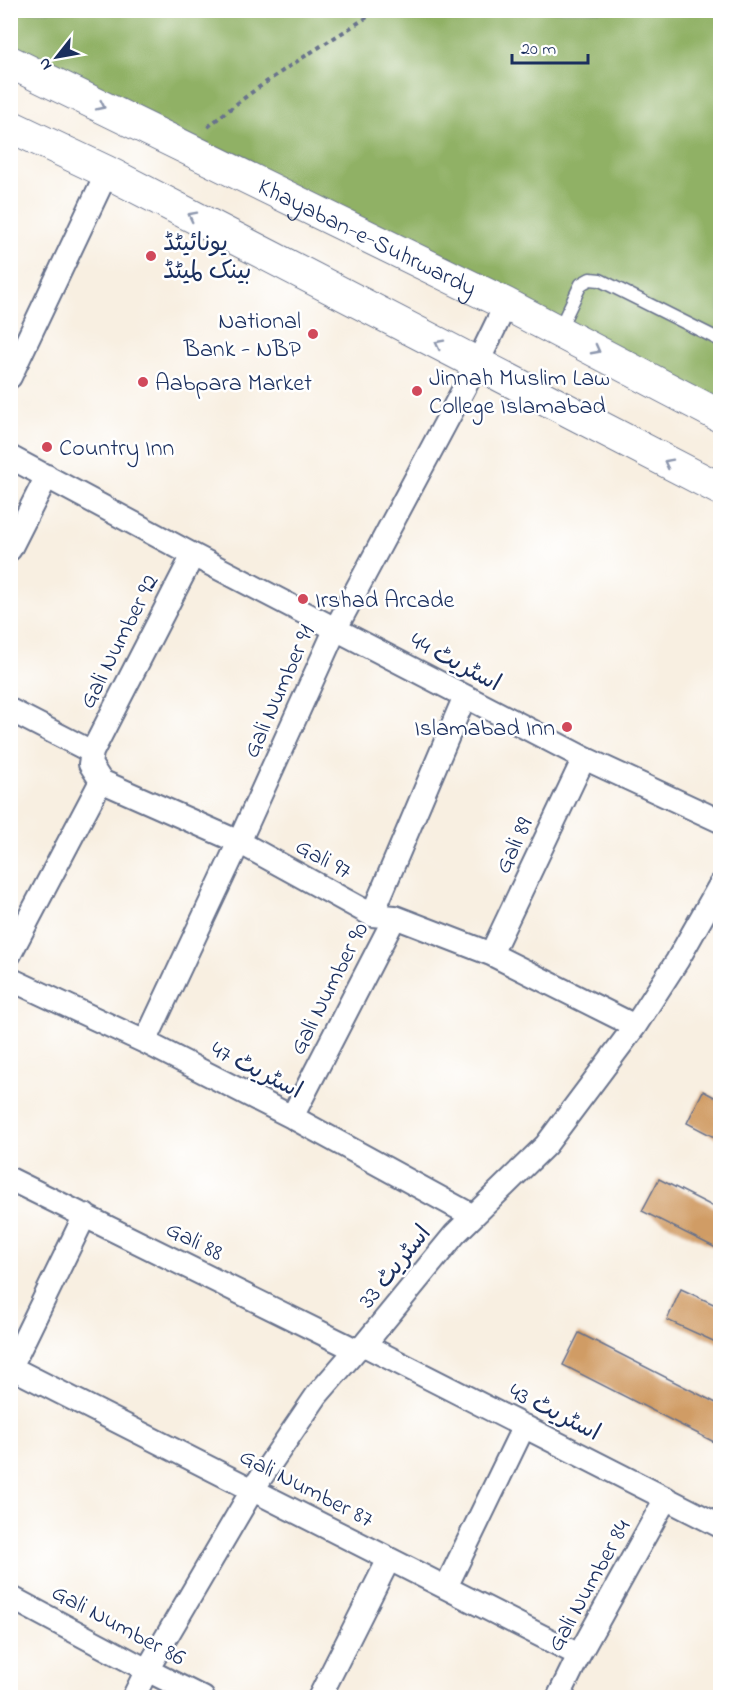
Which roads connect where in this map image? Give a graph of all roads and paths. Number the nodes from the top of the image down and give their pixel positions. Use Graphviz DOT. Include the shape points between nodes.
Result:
graph roads {
  1 [pos="379,10"];
  2 [pos="10,62"];
  3 [pos="10,126"];
  4 [pos="185,147"];
  5 [pos="107,172"];
  6 [pos="506,304"];
  7 [pos="559,330"];
  8 [pos="720,339"];
  9 [pos="477,364"];
  10 [pos="10,377"];
  11 [pos="720,416"];
  12 [pos="10,457"];
  13 [pos="47,476"];
  14 [pos="720,489"];
  15 [pos="10,549"];
  16 [pos="193,555"];
  17 [pos="336,628"];
  18 [pos="465,696"];
  19 [pos="10,710"];
  20 [pos="92,752"];
  21 [pos="584,758"];
  22 [pos="101,781"];
  23 [pos="720,821"];
  24 [pos="239,842"];
  25 [pos="720,885"];
  26 [pos="372,915"];
  27 [pos="395,917"];
  28 [pos="10,954"];
  29 [pos="491,954"];
  30 [pos="10,980"];
  31 [pos="635,1026"];
  32 [pos="145,1042"];
  33 [pos="292,1117"];
  34 [pos="10,1179"];
  35 [pos="85,1215"];
  36 [pos="473,1216"];
  37 [pos="360,1348"];
  38 [pos="11,1368"];
  39 [pos="524,1426"];
  40 [pos="253,1489"];
  41 [pos="666,1498"];
  42 [pos="720,1526"];
  43 [pos="389,1558"];
  44 [pos="446,1587"];
  45 [pos="10,1597"];
  46 [pos="579,1655"];
  47 [pos="147,1670"];
  48 [pos="133,1698"];
  49 [pos="203,1698"];
  50 [pos="319,1698"];
  51 [pos="558,1698"];
  1 -- 4 [label="path" via="302,58 222,115"];
  2 -- 4 [label="main road, Khayaban-e-Suhrwardy, one-way"];
  3 -- 5 [label="main road"];
  4 -- 6 [label="main road, Khayaban-e-Suhrwardy"];
  9 -- 5 [label="main road, one-way"];
  5 -- 10 [label="street"];
  6 -- 7 [label="main road, Khayaban-e-Suhrwardy"];
  6 -- 9 [label="street, Gali Number 91"];
  7 -- 8 [label="lane" via="581,284 590,279 600,280"];
  7 -- 11 [label="main road, Khayaban-e-Suhrwardy, one-way"];
  14 -- 9 [label="main road, one-way"];
  9 -- 17 [label="street, Gali Number 91"];
  12 -- 13 [label="street, اسٹریٹ 44"];
  13 -- 15 [label="street"];
  13 -- 16 [label="street, اسٹریٹ 44"];
  16 -- 17 [label="street, اسٹریٹ 44"];
  16 -- 20 [label="street, Gali Number 92"];
  17 -- 18 [label="street, اسٹریٹ 44"];
  17 -- 24 [label="street, Gali Number 91"];
  18 -- 21 [label="street, اسٹریٹ 44"];
  18 -- 26 [label="street, Gali Number 90"];
  19 -- 20 [label="street"];
  20 -- 22 [label="street" via="90,764"];
  21 -- 23 [label="street, اسٹریٹ 44"];
  21 -- 29 [label="street, Gali 89"];
  22 -- 24 [label="street, Gali 97"];
  22 -- 28 [label="street"];
  24 -- 26 [label="street, Gali 97"];
  24 -- 32 [label="street, Gali Number 91"];
  25 -- 31 [label="street, اسٹریٹ 33"];
  26 -- 27 [label="street, Gali 97"];
  27 -- 29 [label="street, Gali 97"];
  27 -- 33 [label="street, Gali Number 90"];
  29 -- 31 [label="street, Gali 97"];
  30 -- 32 [label="street, اسٹریٹ 47"];
  31 -- 36 [label="street, اسٹریٹ 33" via="546,1145"];
  32 -- 33 [label="street, اسٹریٹ 47"];
  33 -- 36 [label="street, اسٹریٹ 47"];
  34 -- 35 [label="street, Gali 88"];
  35 -- 37 [label="street, Gali 88"];
  35 -- 38 [label="street"];
  36 -- 37 [label="street, اسٹریٹ 33"];
  37 -- 39 [label="street, اسٹریٹ 43"];
  37 -- 40 [label="street, اسٹریٹ 33" via="317,1395"];
  38 -- 40 [label="street, Gali Number 87"];
  39 -- 41 [label="street, اسٹریٹ 43"];
  39 -- 44 [label="street"];
  40 -- 43 [label="street, Gali Number 87"];
  40 -- 47 [label="street, اسٹریٹ 33"];
  41 -- 42 [label="street, اسٹریٹ 43"];
  41 -- 46 [label="street, Gali Number 84"];
  43 -- 44 [label="street, Gali Number 87"];
  43 -- 50 [label="street"];
  44 -- 46 [label="street, Gali Number 87"];
  45 -- 47 [label="street, Gali Number 86"];
  46 -- 51 [label="street, Gali Number 84"];
  47 -- 48 [label="street, اسٹریٹ 33"];
  47 -- 49 [label="street, Gali Number 86"];
}
